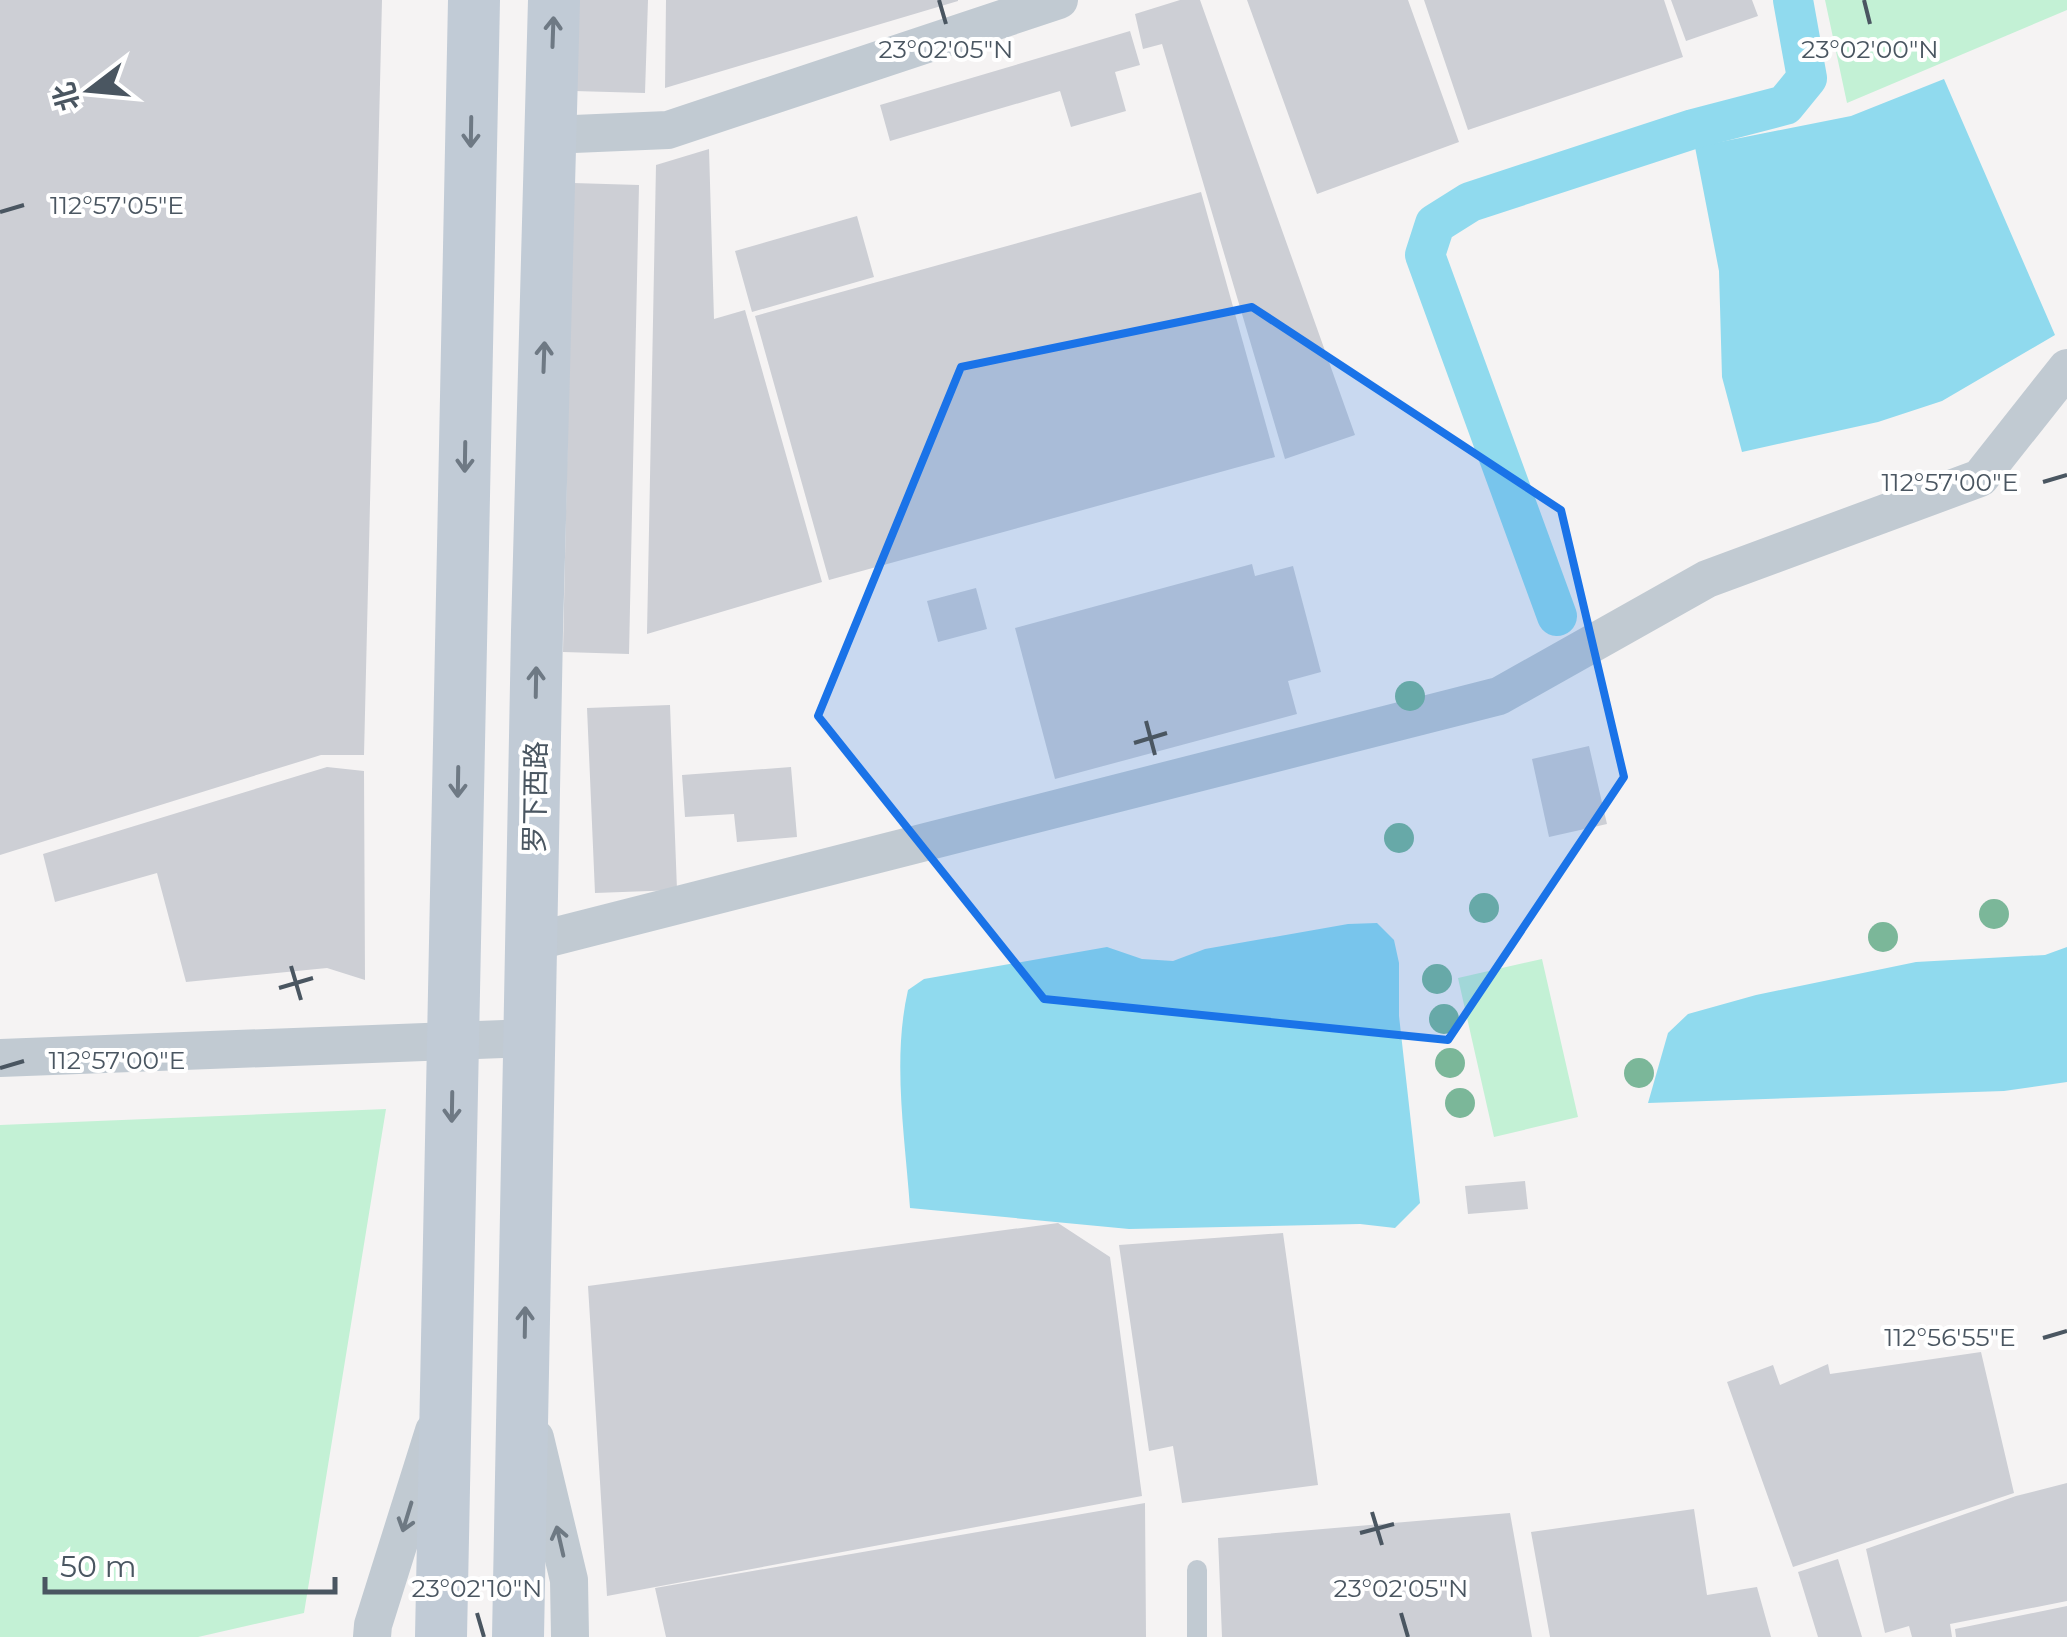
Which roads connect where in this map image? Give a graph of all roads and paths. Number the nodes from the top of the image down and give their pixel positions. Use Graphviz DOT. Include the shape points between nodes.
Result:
graph roads {
  1 [pos="474,0"];
  2 [pos="554,0"];
  3 [pos="1059,0"];
  4 [pos="550,135"];
  5 [pos="2067,368"];
  6 [pos="533,942"];
  7 [pos="532,1038"];
  8 [pos="453,1041"];
  9 [pos="0,1058"];
  10 [pos="523,1386"];
  11 [pos="446,1391"];
  12 [pos="1197,1570"];
  13 [pos="442,1612"];
  14 [pos="518,1616"];
  15 [pos="372,1637"];
  16 [pos="570,1637"];
  17 [pos="1197,1637"];
  1 -- 8 [label="main road, one-way"];
  4 -- 2 [label="main road, 罗下西路, one-way"];
  3 -- 4 [label="street" via="668,130"];
  6 -- 4 [label="main road, 罗下西路, one-way"];
  5 -- 6 [label="street" via="1980,478 1707,579 1499,696"];
  6 -- 7 [label="main road, 罗下西路"];
  7 -- 8 [label="street"];
  10 -- 7 [label="main road, 罗下西路, one-way"];
  8 -- 9 [label="street"];
  8 -- 11 [label="main road, one-way"];
  10 -- 14 [label="main road, 罗下西路"];
  16 -- 10 [label="street, one-way" via="569,1580"];
  11 -- 13 [label="main road"];
  11 -- 15 [label="street, one-way"];
  12 -- 17 [label="lane"];
}
